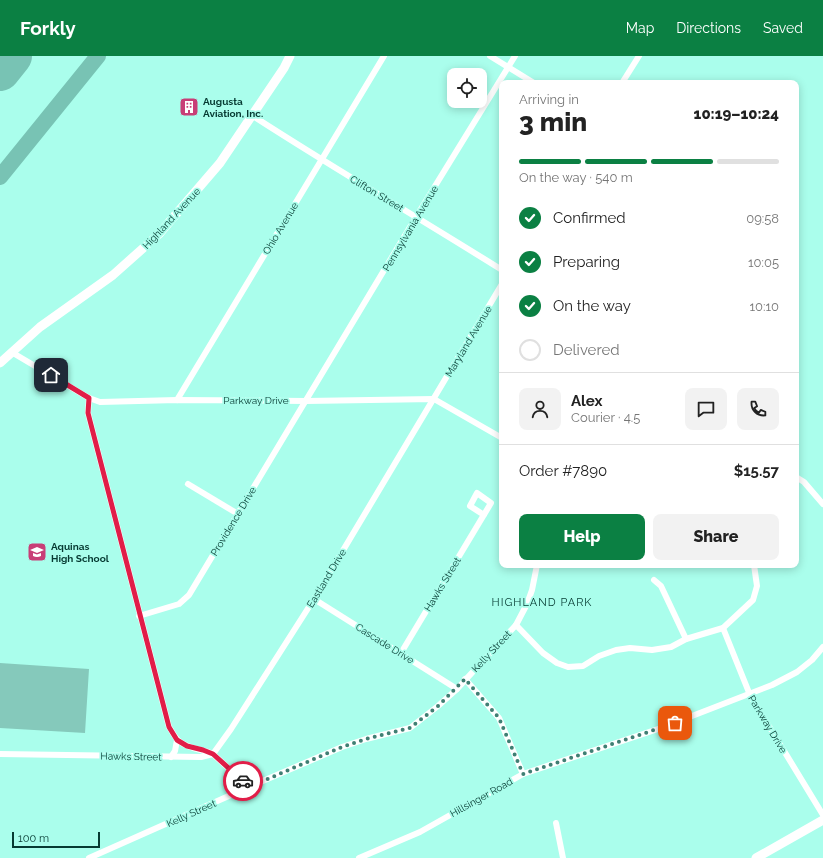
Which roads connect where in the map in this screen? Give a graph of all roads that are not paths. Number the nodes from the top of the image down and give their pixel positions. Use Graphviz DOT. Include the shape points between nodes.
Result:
graph roads {
  1 [pos="290,56"];
  2 [pos="384,56"];
  3 [pos="490,56"];
  4 [pos="515,56"];
  5 [pos="639,56"];
  6 [pos="508,67"];
  7 [pos="500,80"];
  8 [pos="529,80"];
  9 [pos="624,80"];
  10 [pos="499,82"];
  11 [pos="253,116"];
  12 [pos="321,160"];
  13 [pos="416,217"];
  14 [pos="499,268"];
  15 [pos="499,289"];
  16 [pos="12,353"];
  17 [pos="0,363"];
  18 [pos="89,398"];
  19 [pos="434,399"];
  20 [pos="177,400"];
  21 [pos="306,401"];
  22 [pos="499,436"];
  23 [pos="799,479"];
  24 [pos="188,484"];
  25 [pos="823,504"];
  26 [pos="238,514"];
  27 [pos="484,515"];
  28 [pos="536,568"];
  29 [pos="754,568"];
  30 [pos="654,580"];
  31 [pos="314,599"];
  32 [pos="139,616"];
  33 [pos="516,625"];
  34 [pos="723,628"];
  35 [pos="686,639"];
  36 [pos="823,647"];
  37 [pos="401,653"];
  38 [pos="465,679"];
  39 [pos="457,688"];
  40 [pos="750,695"];
  41 [pos="177,740"];
  42 [pos="0,754"];
  43 [pos="213,754"];
  44 [pos="171,757"];
  45 [pos="523,774"];
  46 [pos="249,787"];
  47 [pos="823,815"];
  48 [pos="823,820"];
  49 [pos="556,823"];
  50 [pos="89,858"];
  51 [pos="359,858"];
  52 [pos="563,858"];
  53 [pos="756,858"];
  1 -- 11 [label="main road, Highland Avenue"];
  2 -- 12 [label="street, Ohio Avenue"];
  3 -- 6 [label="street"];
  4 -- 6 [label="street, Pennsylvania Avenue"];
  5 -- 9 [label="street"];
  6 -- 7 [label="street, Pennsylvania Avenue"];
  6 -- 8 [label="street"];
  10 -- 13 [label="street, Pennsylvania Avenue"];
  11 -- 12 [label="street, Clifton Street"];
  11 -- 16 [label="main road, Highland Avenue" via="220,163 159,234 113,275 40,326"];
  12 -- 13 [label="street, Clifton Street"];
  12 -- 20 [label="street, Ohio Avenue"];
  13 -- 14 [label="street, Clifton Street"];
  13 -- 21 [label="street, Pennsylvania Avenue"];
  15 -- 19 [label="street, Maryland Avenue"];
  16 -- 17 [label="main road, Highland Avenue"];
  16 -- 18 [label="street, Parkway Drive"];
  18 -- 20 [label="street, Parkway Drive" via="100,402"];
  18 -- 32 [label="street" via="88,413"];
  19 -- 21 [label="street, Parkway Drive"];
  19 -- 22 [label="street"];
  19 -- 31 [label="street, Eastland Drive"];
  20 -- 21 [label="street, Parkway Drive"];
  21 -- 26 [label="street, Providence Drive"];
  23 -- 25 [label="street"];
  24 -- 26 [label="street"];
  26 -- 32 [label="street, Providence Drive" via="189,595 179,604"];
  27 -- 37 [label="street, Hawks Street"];
  28 -- 33 [label="street, Kelly Street" via="527,604"];
  29 -- 34 [label="street" via="757,586 754,600"];
  30 -- 35 [label="street" via="661,586"];
  31 -- 37 [label="street, Cascade Drive"];
  31 -- 43 [label="street, Eastland Drive"];
  32 -- 41 [label="street" via="169,727"];
  33 -- 35 [label="street" via="543,653 568,667 583,666 599,656 616,650 652,650 671,647"];
  33 -- 38 [label="street, Kelly Street"];
  34 -- 35 [label="street"];
  34 -- 40 [label="street, Parkway Drive"];
  36 -- 40 [label="street, Hillsinger Road" via="797,672"];
  37 -- 39 [label="street, Cascade Drive"];
  38 -- 39 [label="street, Kelly Street"];
  38 -- 45 [label="street" via="499,718"];
  39 -- 46 [label="street, Kelly Street" via="410,728 342,747"];
  40 -- 45 [label="street, Hillsinger Road"];
  40 -- 47 [label="street, Parkway Drive"];
  41 -- 43 [label="street"];
  41 -- 44 [label="street"];
  42 -- 44 [label="street, Hawks Street"];
  43 -- 44 [label="street, Hawks Street" via="200,757"];
  43 -- 46 [label="street"];
  45 -- 51 [label="street, Hillsinger Road" via="420,832"];
  46 -- 50 [label="street, Kelly Street"];
  48 -- 53 [label="main road"];
  49 -- 52 [label="street"];
}
